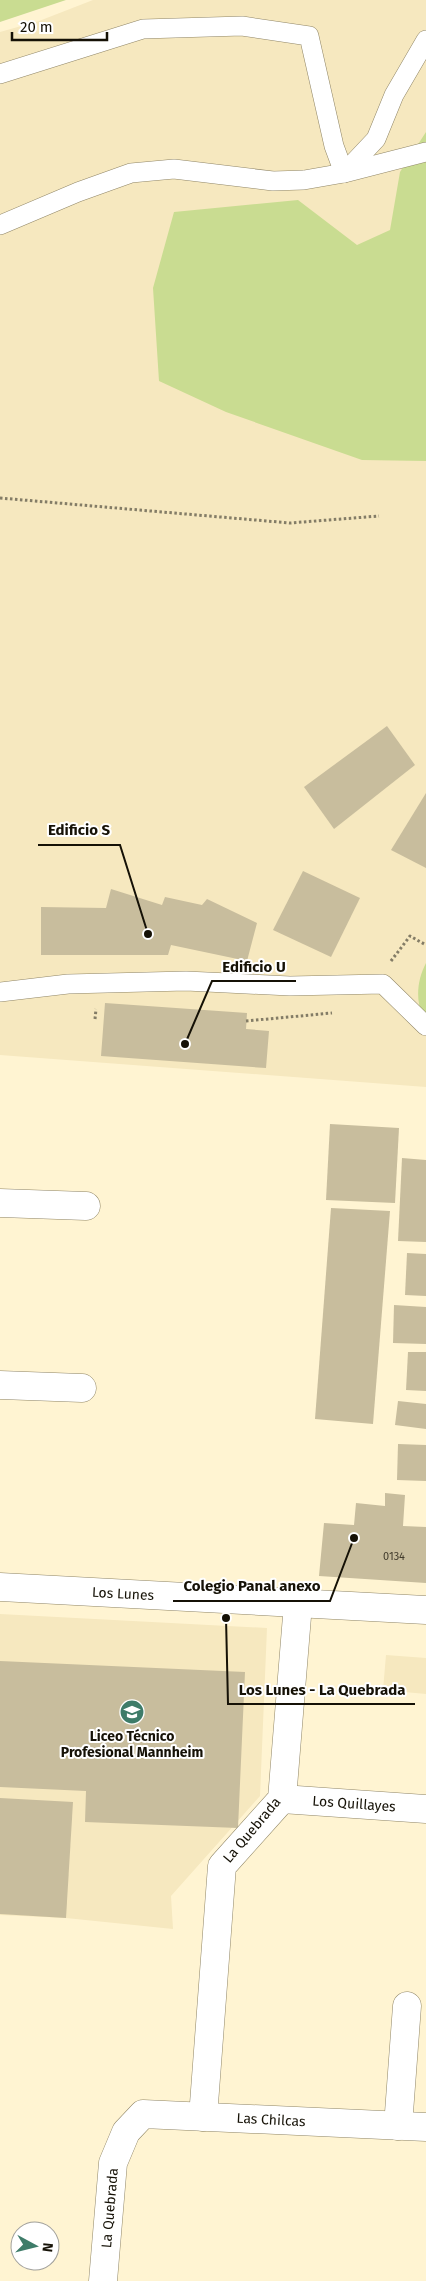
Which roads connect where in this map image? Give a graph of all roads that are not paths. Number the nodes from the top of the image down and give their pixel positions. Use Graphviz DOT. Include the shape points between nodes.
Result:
graph roads {
  1 [pos="426,40"];
  2 [pos="0,74"];
  3 [pos="426,152"];
  4 [pos="344,173"];
  5 [pos="0,226"];
  6 [pos="0,992"];
  7 [pos="426,1026"];
  8 [pos="0,1203"];
  9 [pos="86,1206"];
  10 [pos="0,1385"];
  11 [pos="82,1388"];
  12 [pos="0,1587"];
  13 [pos="298,1604"];
  14 [pos="426,1610"];
  15 [pos="282,1799"];
  16 [pos="426,1809"];
  17 [pos="407,2006"];
  18 [pos="143,2114"];
  19 [pos="203,2117"];
  20 [pos="398,2126"];
  21 [pos="426,2127"];
  22 [pos="103,2281"];
  1 -- 4 [label="lane" via="394,95 376,139"];
  2 -- 4 [label="lane" via="143,29 242,26 308,36 334,146"];
  3 -- 4 [label="lane"];
  4 -- 5 [label="lane" via="273,181 174,169 131,173"];
  6 -- 7 [label="lane" via="68,984 186,981 290,986 383,984"];
  8 -- 9 [label="street"];
  10 -- 11 [label="street"];
  12 -- 13 [label="street, Los Lunes"];
  13 -- 14 [label="street, Los Lunes"];
  13 -- 15 [label="street, La Quebrada"];
  15 -- 16 [label="street, Los Quillayes"];
  15 -- 19 [label="street, La Quebrada" via="222,1866"];
  17 -- 20 [label="street"];
  18 -- 19 [label="street, Las Chilcas"];
  18 -- 22 [label="street, La Quebrada" via="126,2132 113,2163"];
  19 -- 20 [label="street, Las Chilcas"];
  20 -- 21 [label="street, Las Chilcas"];
}
